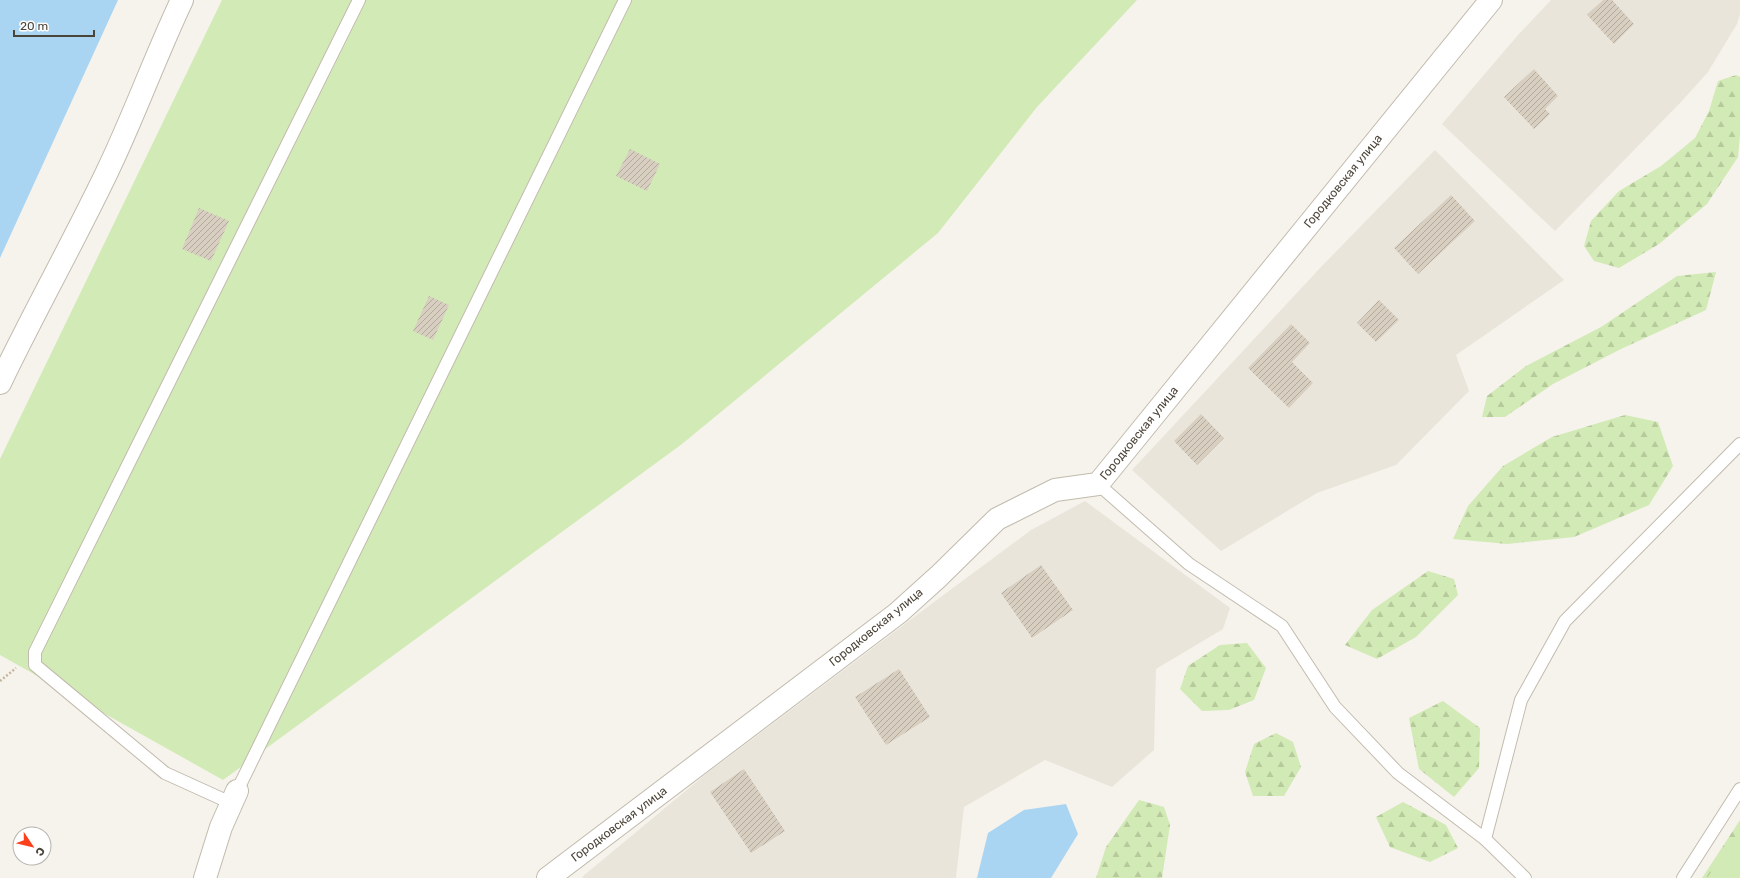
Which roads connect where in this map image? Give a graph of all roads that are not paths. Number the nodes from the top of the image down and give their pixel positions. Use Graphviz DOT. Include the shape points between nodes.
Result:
graph roads {
  1 [pos="182,0"];
  2 [pos="359,0"];
  3 [pos="625,0"];
  4 [pos="1491,0"];
  5 [pos="0,383"];
  6 [pos="1740,444"];
  7 [pos="1098,484"];
  8 [pos="1740,789"];
  9 [pos="234,797"];
  10 [pos="1485,839"];
  11 [pos="205,878"];
  12 [pos="548,878"];
  13 [pos="1525,878"];
  14 [pos="1683,878"];
  1 -- 5 [label="street" via="107,172"];
  2 -- 9 [label="lane" via="36,652 35,665 165,773"];
  3 -- 9 [label="lane"];
  4 -- 7 [label="street, Городковская улица"];
  6 -- 10 [label="lane" via="1564,620 1521,700"];
  7 -- 10 [label="lane" via="1189,564 1282,626 1335,707 1393,767"];
  7 -- 12 [label="street, Городковская улица" via="1055,490 997,519 898,613"];
  8 -- 14 [label="lane"];
  9 -- 11 [label="street" via="221,827"];
  10 -- 13 [label="lane"];
}
